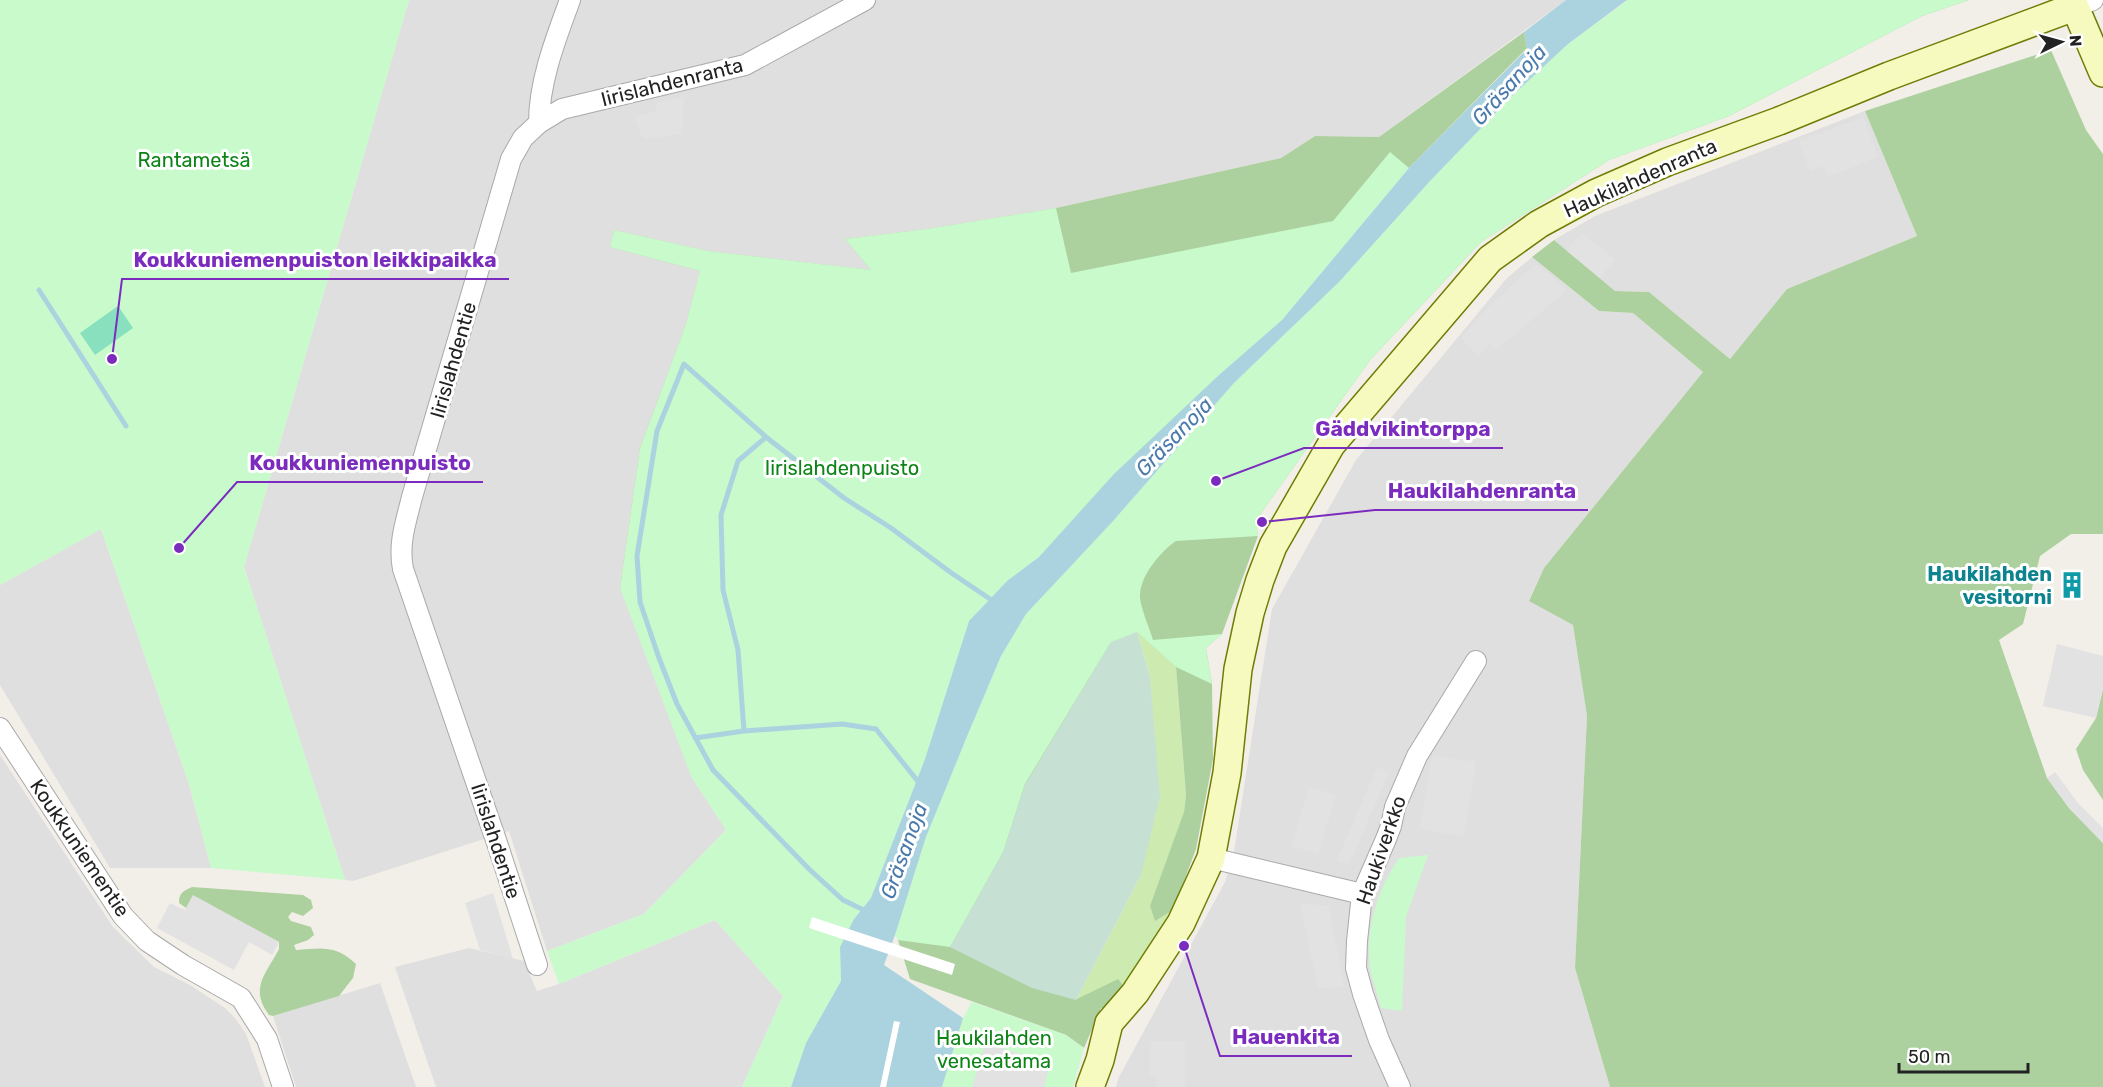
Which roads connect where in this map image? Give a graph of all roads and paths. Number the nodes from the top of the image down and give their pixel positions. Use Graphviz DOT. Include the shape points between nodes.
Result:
graph roads {
  1 [pos="570,0"];
  2 [pos="865,0"];
  3 [pos="2080,2"];
  4 [pos="2103,73"];
  5 [pos="539,123"];
  6 [pos="1476,661"];
  7 [pos="0,728"];
  8 [pos="1211,858"];
  9 [pos="1362,894"];
  10 [pos="537,965"];
  11 [pos="283,1087"];
  12 [pos="1089,1087"];
  13 [pos="1400,1087"];
  1 -- 5 [label="street" via="543,86"];
  2 -- 5 [label="street, Iirislahdenranta" via="744,65 562,109"];
  3 -- 4 [label="street"];
  3 -- 8 [label="street, Haukilahdenranta" via="1667,162 1585,198 1490,259 1331,445 1273,546 1250,613 1238,669 1227,773"];
  5 -- 10 [label="street, Iirislahdentie" via="523,138 512,159 412,497 400,553"];
  6 -- 9 [label="street, Haukiverkko" via="1417,756"];
  7 -- 11 [label="street, Koukkuniementie" via="123,916 147,941 241,998 267,1039"];
  8 -- 9 [label="street"];
  8 -- 12 [label="street, Haukilahdenranta" via="1180,923 1135,993 1124,1030 1100,1060"];
  9 -- 13 [label="street, Haukiverkko" via="1356,968 1379,1040"];
}
